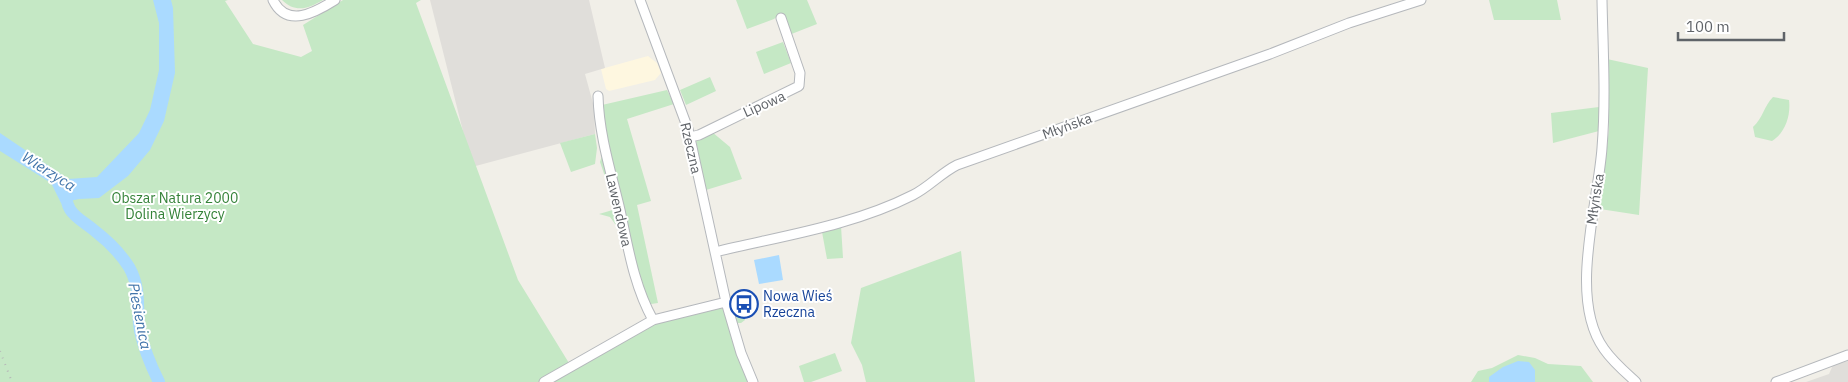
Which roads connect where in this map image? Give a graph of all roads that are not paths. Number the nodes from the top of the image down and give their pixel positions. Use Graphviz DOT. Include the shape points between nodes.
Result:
graph roads {
  1 [pos="273,0"];
  2 [pos="335,0"];
  3 [pos="640,0"];
  4 [pos="1421,0"];
  5 [pos="1602,0"];
  6 [pos="781,18"];
  7 [pos="598,96"];
  8 [pos="690,136"];
  9 [pos="715,252"];
  10 [pos="726,302"];
  11 [pos="653,320"];
  12 [pos="1848,355"];
  13 [pos="544,382"];
  14 [pos="753,382"];
  15 [pos="1636,382"];
  16 [pos="1776,382"];
  1 -- 2 [label="street" via="279,9 290,15 302,16"];
  3 -- 8 [label="street, Rzeczna"];
  4 -- 9 [label="street, Młyńska" via="1349,22 1270,54 957,165 915,195 888,206 793,235"];
  5 -- 15 [label="street, Młyńska" via="1604,131 1588,247 1589,305 1604,348"];
  6 -- 8 [label="street, Lipowa" via="800,73 799,86 699,135"];
  7 -- 11 [label="street, Lawendowa" via="604,148 630,257 644,304"];
  8 -- 9 [label="street, Rzeczna"];
  9 -- 10 [label="street, Rzeczna"];
  10 -- 11 [label="street"];
  10 -- 14 [label="street, Rzeczna"];
  11 -- 13 [label="street"];
  12 -- 16 [label="street"];
}
